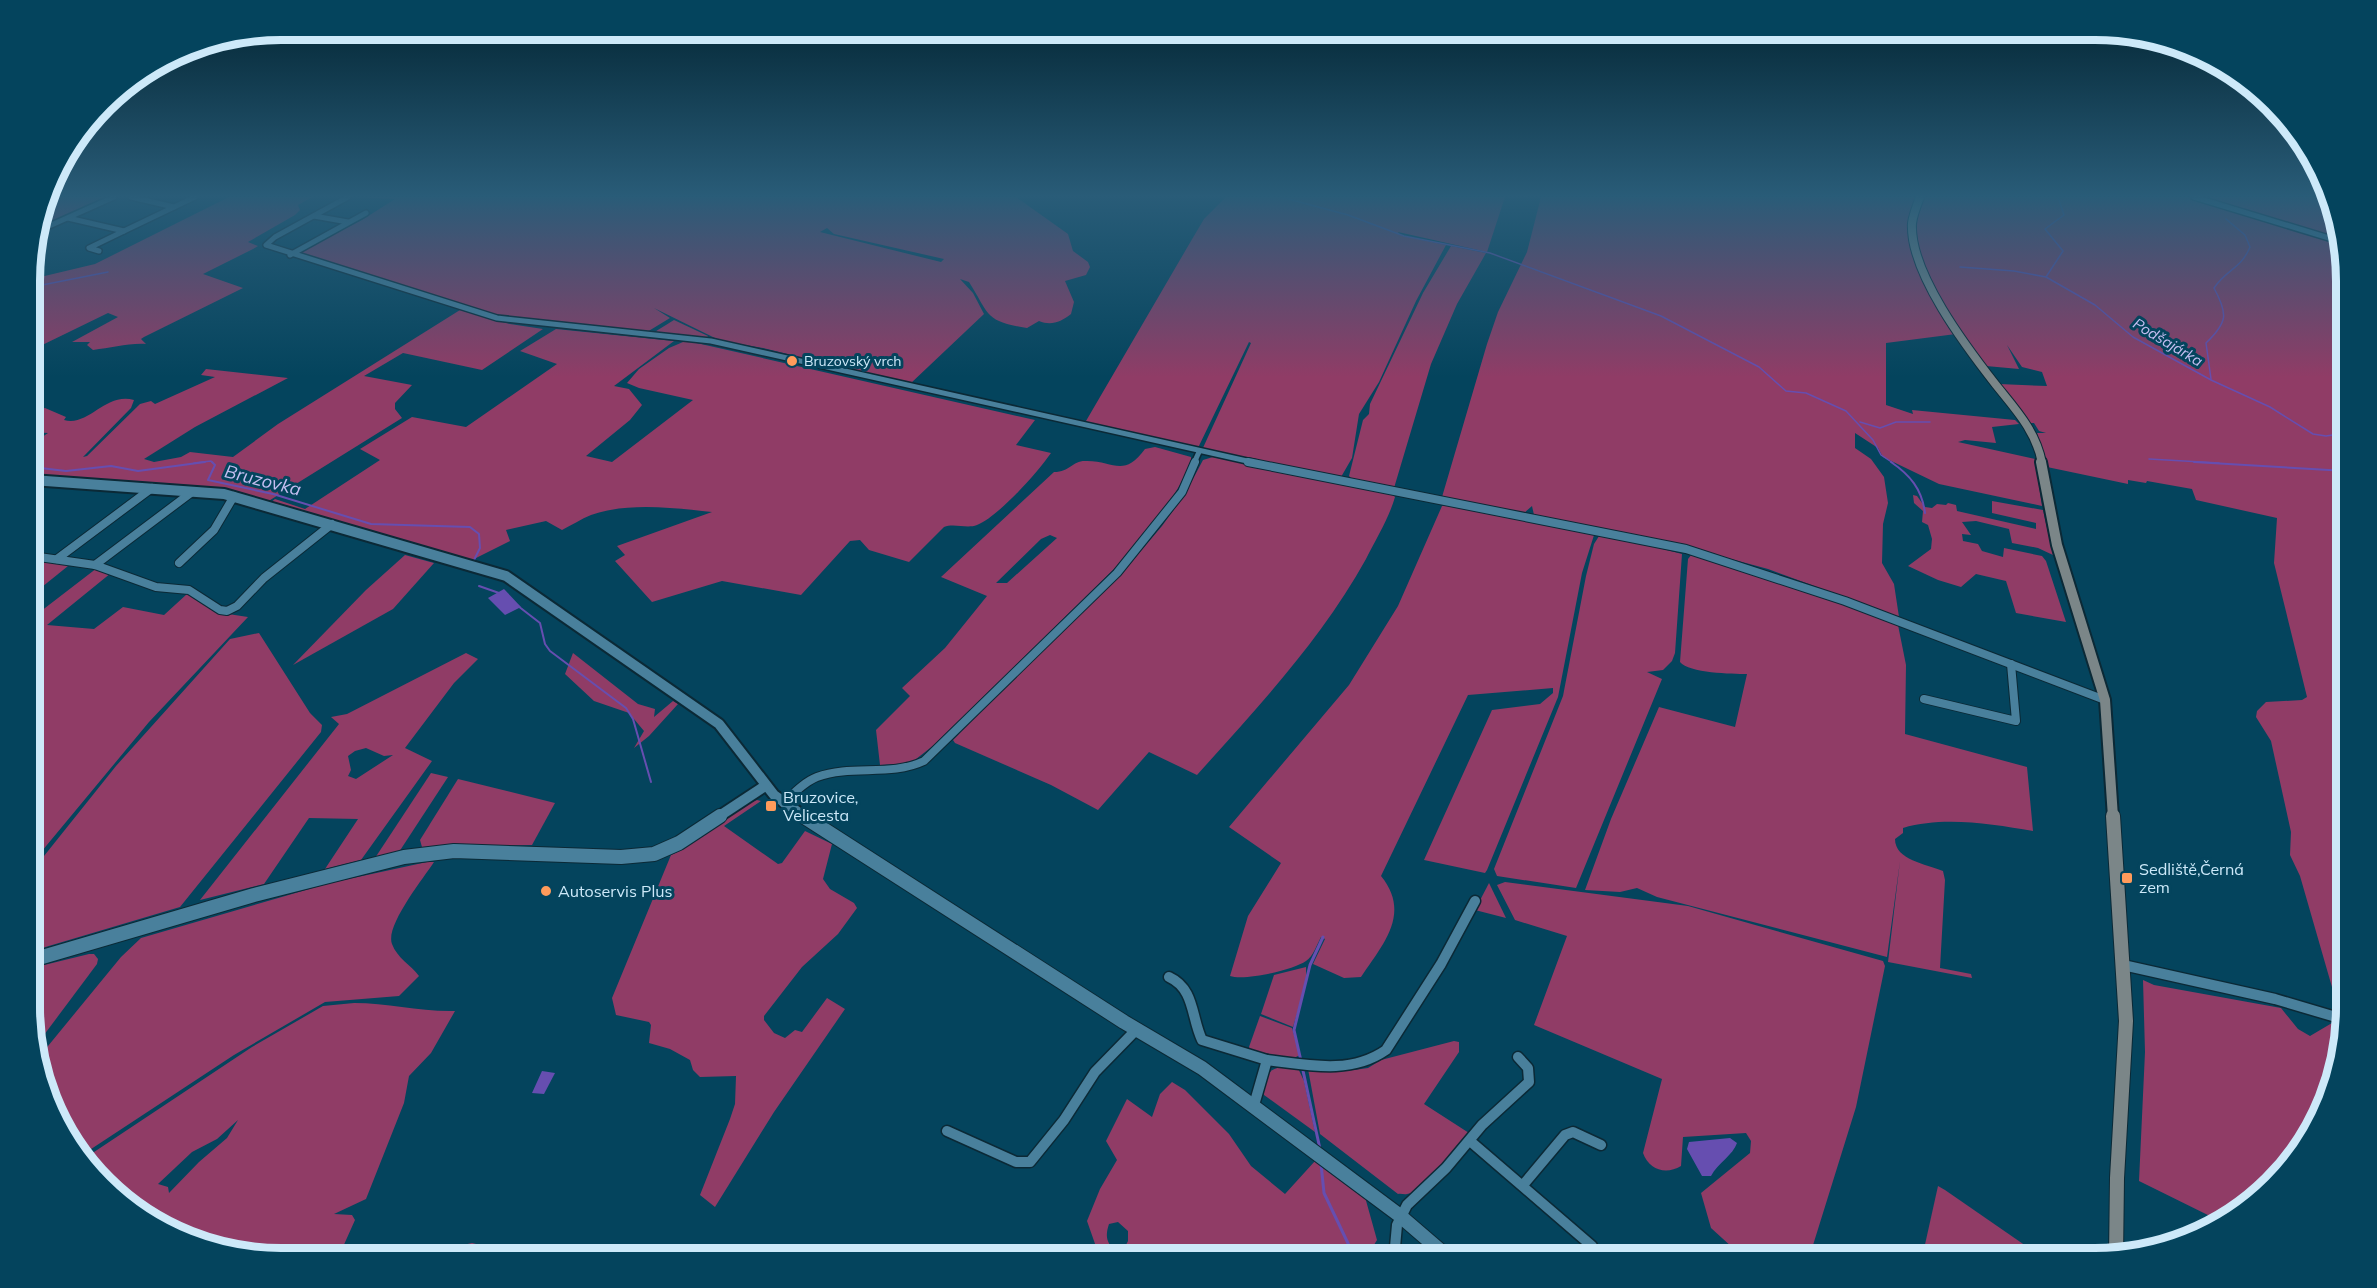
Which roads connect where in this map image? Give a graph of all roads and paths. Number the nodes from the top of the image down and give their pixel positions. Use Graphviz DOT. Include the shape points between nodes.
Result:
graph roads {
  1 [pos="297,257"];
  2 [pos="1918,257"];
  3 [pos="1199,452"];
  4 [pos="40,481"];
  5 [pos="152,488"];
  6 [pos="193,491"];
  7 [pos="234,496"];
  8 [pos="332,524"];
  9 [pos="40,557"];
  10 [pos="57,559"];
  11 [pos="179,563"];
  12 [pos="95,565"];
  13 [pos="2011,664"];
  14 [pos="1924,699"];
  15 [pos="2105,700"];
  16 [pos="765,786"];
  17 [pos="783,803"];
  18 [pos="1475,901"];
  19 [pos="40,958"];
  20 [pos="2123,965"];
  21 [pos="1169,977"];
  22 [pos="2336,1017"];
  23 [pos="1136,1030"];
  24 [pos="1518,1058"];
  25 [pos="1267,1060"];
  26 [pos="1254,1105"];
  27 [pos="947,1131"];
  28 [pos="1470,1141"];
  29 [pos="1601,1145"];
  30 [pos="1523,1185"];
  31 [pos="1399,1215"];
  32 [pos="1592,1246"];
  33 [pos="2116,1246"];
  34 [pos="1393,1248"];
  35 [pos="1437,1248"];
  1 -- 3 [label="street" via="497,318 711,341"];
  2 -- 15 [label="main road" via="1926,280 1973,355 2038,444 2057,546"];
  3 -- 13 [label="street" via="1686,549 1765,572"];
  3 -- 17 [label="street" via="1182,492 1117,573 924,761 903,770 815,778"];
  4 -- 5 [label="street"];
  5 -- 6 [label="street"];
  5 -- 10 [label="street"];
  6 -- 7 [label="street"];
  6 -- 12 [label="street"];
  7 -- 8 [label="street"];
  7 -- 11 [label="street" via="214,530"];
  8 -- 12 [label="street" via="281,562 237,606 226,611 189,590 156,587"];
  8 -- 16 [label="street" via="478,566 520,584 719,724 736,741"];
  9 -- 10 [label="street"];
  10 -- 12 [label="street"];
  13 -- 14 [label="street" via="2016,721"];
  13 -- 15 [label="street"];
  15 -- 20 [label="main road"];
  16 -- 17 [label="street"];
  16 -- 19 [label="street" via="711,824 654,854 454,851 404,857 254,895"];
  17 -- 23 [label="street"];
  18 -- 25 [label="street" via="1441,964 1386,1050 1376,1059 1353,1066"];
  20 -- 22 [label="street" via="2275,999"];
  20 -- 33 [label="main road" via="2126,1048"];
  21 -- 25 [label="street" via="1183,984 1189,994 1202,1040"];
  23 -- 26 [label="street" via="1202,1068"];
  23 -- 27 [label="street" via="1095,1072 1030,1162 1016,1162"];
  24 -- 28 [label="street" via="1527,1064 1529,1082"];
  25 -- 26 [label="street"];
  26 -- 31 [label="street"];
  28 -- 30 [label="street"];
  28 -- 31 [label="street"];
  29 -- 30 [label="street" via="1573,1132 1565,1135"];
  30 -- 32 [label="street"];
  31 -- 34 [label="street"];
  31 -- 35 [label="street"];
}
